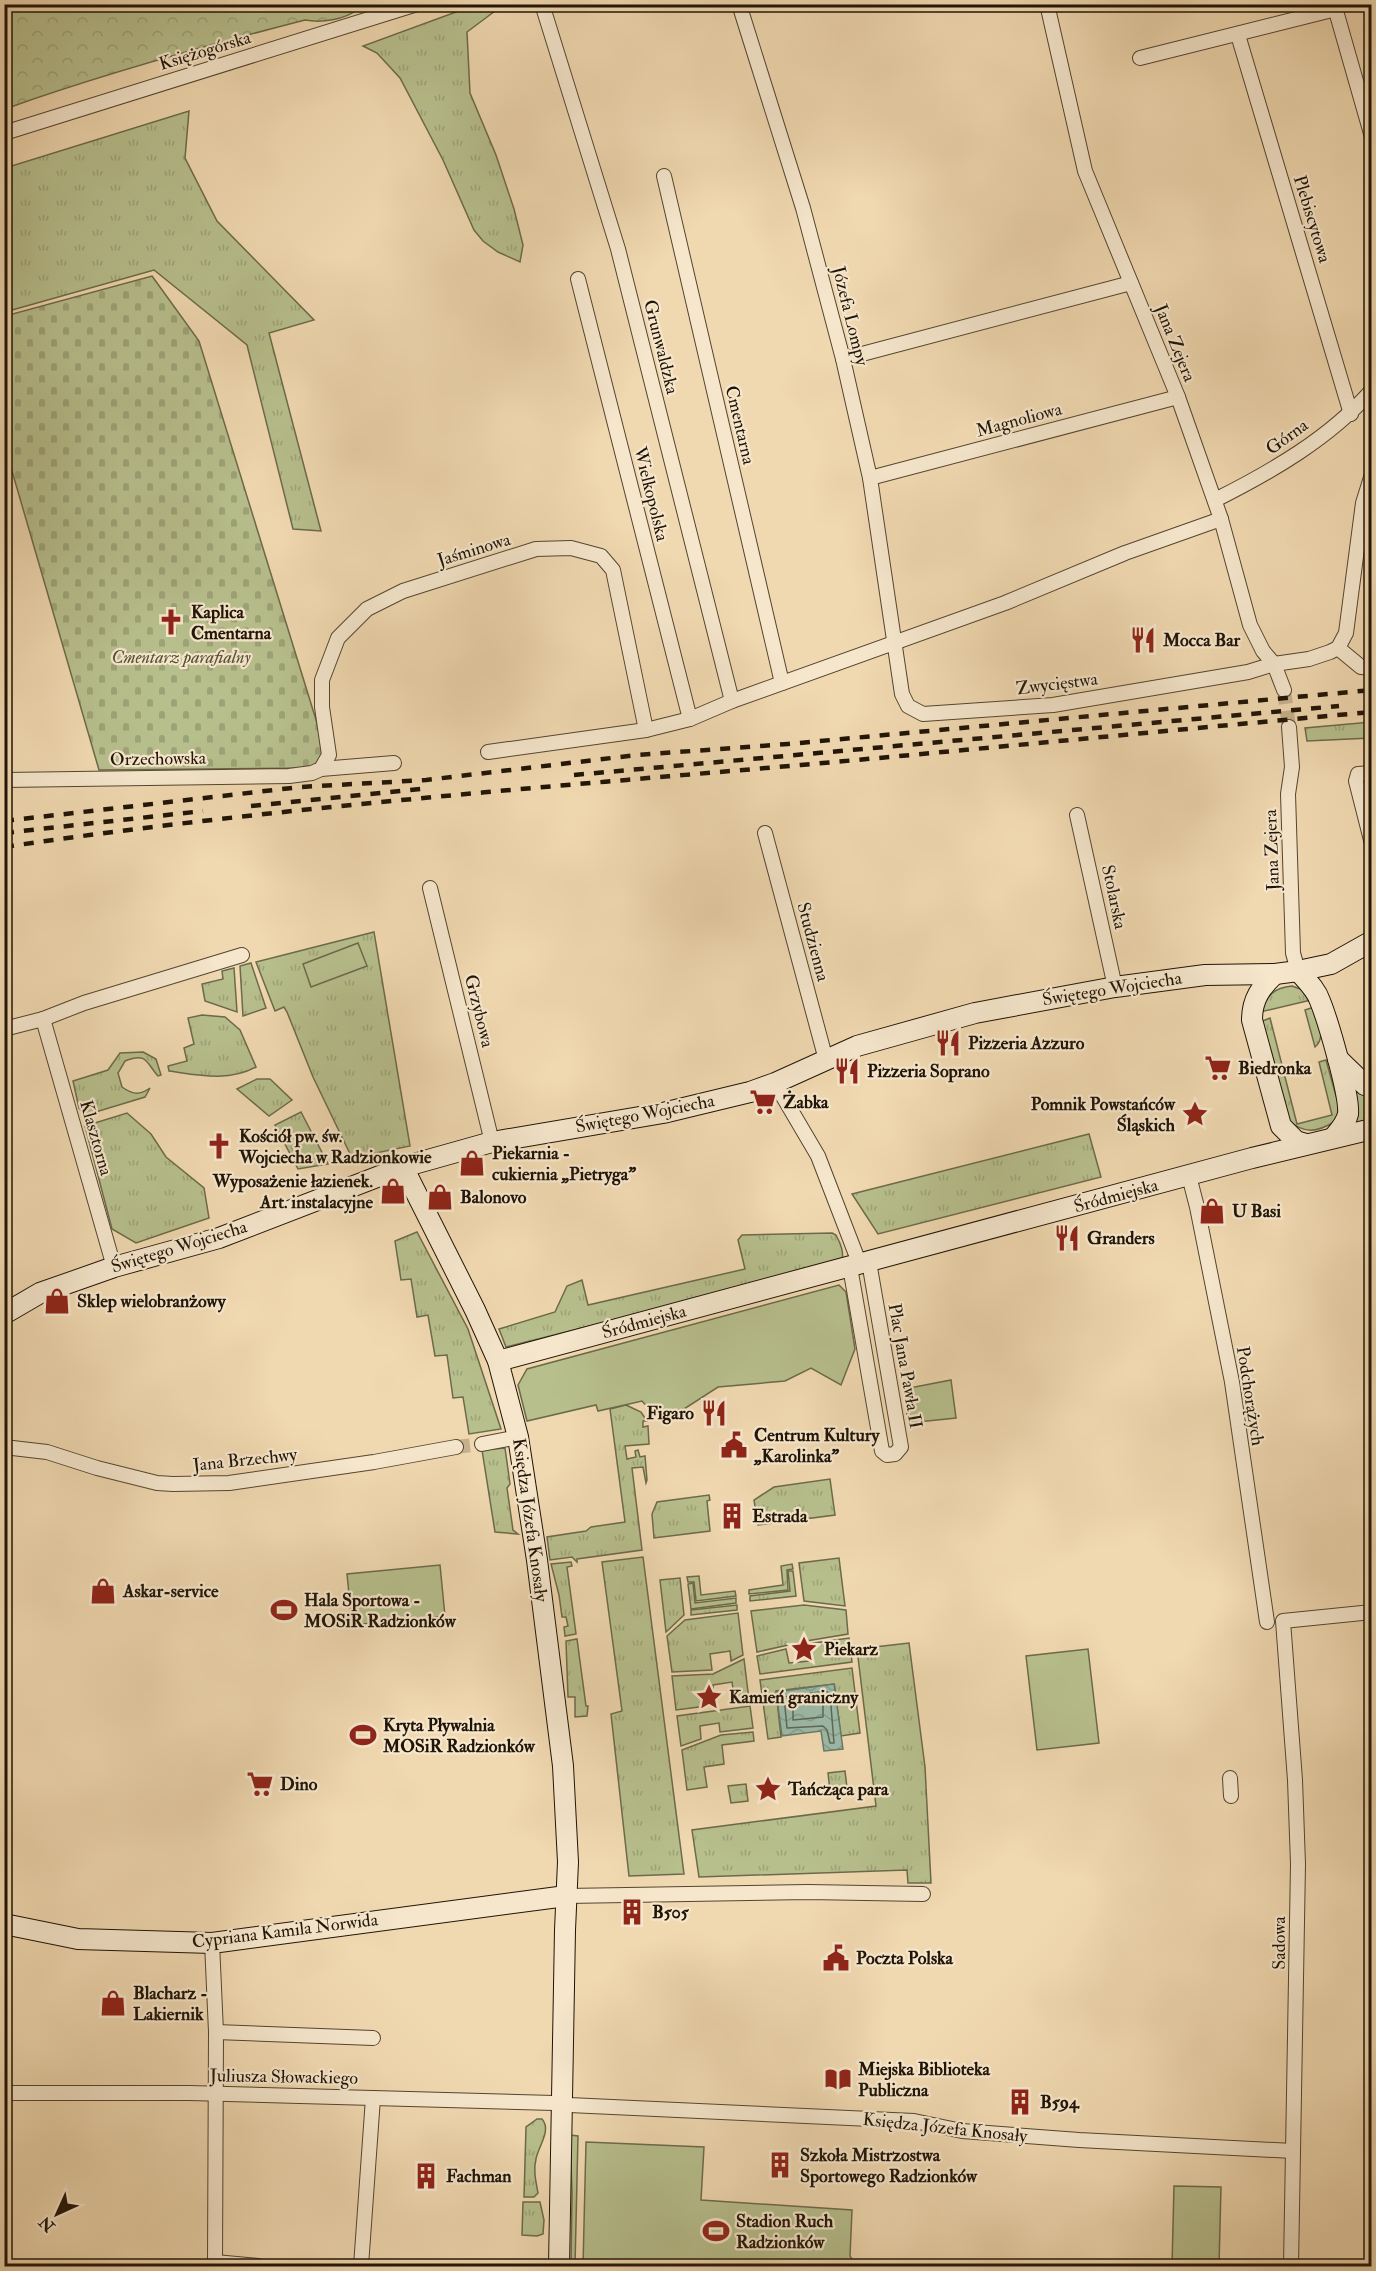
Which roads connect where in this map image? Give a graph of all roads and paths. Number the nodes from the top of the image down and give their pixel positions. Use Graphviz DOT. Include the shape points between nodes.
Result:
graph roads {
  1 [pos="417,4"];
  2 [pos="542,4"];
  3 [pos="739,4"];
  4 [pos="1047,4"];
  5 [pos="1335,7"];
  6 [pos="1238,35"];
  7 [pos="1140,58"];
  8 [pos="4,133"];
  9 [pos="1371,137"];
  10 [pos="664,176"];
  11 [pos="578,279"];
  12 [pos="1131,283"];
  13 [pos="843,359"];
  14 [pos="1371,390"];
  15 [pos="1178,397"];
  16 [pos="1351,414"];
  17 [pos="1371,474"];
  18 [pos="870,477"];
  19 [pos="1215,500"];
  20 [pos="1221,519"];
  21 [pos="894,643"];
  22 [pos="1338,648"];
  23 [pos="1274,664"];
  24 [pos="1371,668"];
  25 [pos="782,683"];
  26 [pos="1284,690"];
  27 [pos="732,701"];
  28 [pos="690,719"];
  29 [pos="1288,727"];
  30 [pos="646,730"];
  31 [pos="488,752"];
  32 [pos="394,763"];
  33 [pos="316,771"];
  34 [pos="1371,773"];
  35 [pos="4,780"];
  36 [pos="1077,815"];
  37 [pos="765,832"];
  38 [pos="1371,844"];
  39 [pos="430,888"];
  40 [pos="1371,942"];
  41 [pos="242,955"];
  42 [pos="1298,971"];
  43 [pos="1275,974"];
  44 [pos="1115,987"];
  45 [pos="43,1020"];
  46 [pos="4,1029"];
  47 [pos="1338,1059"];
  48 [pos="826,1060"];
  49 [pos="775,1083"];
  50 [pos="1371,1088"];
  51 [pos="1371,1129"];
  52 [pos="1333,1138"];
  53 [pos="492,1142"];
  54 [pos="1306,1144"];
  55 [pos="403,1167"];
  56 [pos="1189,1176"];
  57 [pos="860,1265"];
  58 [pos="114,1267"];
  59 [pos="4,1314"];
  60 [pos="498,1361"];
  61 [pos="518,1437"];
  62 [pos="482,1444"];
  63 [pos="4,1447"];
  64 [pos="456,1447"];
  65 [pos="1371,1612"];
  66 [pos="1267,1622"];
  67 [pos="1230,1778"];
  68 [pos="1231,1796"];
  69 [pos="923,1894"];
  70 [pos="566,1896"];
  71 [pos="4,1924"];
  72 [pos="212,1943"];
  73 [pos="216,2032"];
  74 [pos="373,2038"];
  75 [pos="4,2093"];
  76 [pos="215,2094"];
  77 [pos="373,2098"];
  78 [pos="562,2104"];
  79 [pos="1293,2151"];
  80 [pos="214,2264"];
  81 [pos="258,2266"];
  82 [pos="361,2266"];
  83 [pos="559,2266"];
  84 [pos="1291,2266"];
  1 -- 8 [label="street, Księżogórska"];
  2 -- 27 [label="street, Grunwaldzka" via="618,249"];
  3 -- 13 [label="street, Józefa Lompy" via="803,208"];
  4 -- 12 [label="street, Jana Zejera" via="1085,171"];
  5 -- 6 [label="street"];
  5 -- 9 [label="street"];
  6 -- 7 [label="street"];
  6 -- 16 [label="street, Plebiscytowa"];
  10 -- 25 [label="street, Cmentarna"];
  11 -- 28 [label="street, Wielkopolska"];
  12 -- 13 [label="street"];
  12 -- 15 [label="street, Jana Zejera"];
  13 -- 18 [label="street, Józefa Lompy"];
  14 -- 16 [label="street, Górna"];
  15 -- 18 [label="street, Magnoliowa"];
  15 -- 19 [label="street, Jana Zejera"];
  16 -- 19 [label="street, Górna" via="1267,474"];
  17 -- 22 [label="street" via="1363,503 1351,611"];
  18 -- 21 [label="street, Józefa Lompy"];
  19 -- 20 [label="street, Jana Zejera"];
  20 -- 21 [label="street"];
  20 -- 23 [label="street, Jana Zejera" via="1250,625"];
  21 -- 23 [label="street, Zwycięstwa" via="902,694 908,706 922,714 1053,705 1248,672"];
  21 -- 25 [label="street"];
  22 -- 23 [label="street, Zwycięstwa" via="1309,659"];
  22 -- 24 [label="street" via="1361,667"];
  23 -- 26 [label="street, Jana Zejera"];
  25 -- 27 [label="street"];
  27 -- 28 [label="street"];
  28 -- 30 [label="street"];
  29 -- 42 [label="street, Jana Zejera" via="1292,767 1288,794 1293,953"];
  30 -- 31 [label="street"];
  30 -- 33 [label="street, Jaśminowa" via="613,570 601,556 571,548 536,549 403,591 367,609 338,638 322,680 329,755"];
  32 -- 33 [label="street, Orzechowska"];
  33 -- 35 [label="street, Orzechowska" via="289,776"];
  34 -- 38 [label="street" via="1358,774 1356,782"];
  36 -- 44 [label="street, Stolarska"];
  37 -- 48 [label="street, Studzienna"];
  39 -- 53 [label="street, Grzybowa"];
  40 -- 42 [label="street, Świętego Wojciecha" via="1331,964"];
  41 -- 45 [label="street" via="84,1003"];
  42 -- 43 [label="street, Świętego Wojciecha"];
  42 -- 47 [label="street" via="1320,1000"];
  43 -- 44 [label="street, Świętego Wojciecha" via="1205,975"];
  43 -- 54 [label="street" via="1258,993 1252,1020 1281,1126 1296,1141"];
  44 -- 48 [label="street, Świętego Wojciecha" via="975,1013 857,1046"];
  45 -- 46 [label="street"];
  45 -- 58 [label="street, Klasztorna"];
  47 -- 50 [label="street"];
  47 -- 52 [label="street" via="1348,1116"];
  48 -- 49 [label="street, Świętego Wojciecha"];
  49 -- 53 [label="street, Świętego Wojciecha" via="663,1113"];
  49 -- 57 [label="street" via="818,1156"];
  51 -- 52 [label="street, Śródmiejska"];
  52 -- 54 [label="street, Śródmiejska"];
  53 -- 55 [label="street, Świętego Wojciecha"];
  54 -- 56 [label="street, Śródmiejska"];
  55 -- 58 [label="street, Świętego Wojciecha" via="219,1238"];
  55 -- 60 [label="street, Księdza Józefa Knosały"];
  56 -- 57 [label="street, Śródmiejska"];
  56 -- 66 [label="street, Podchorążych" via="1232,1382"];
  57 -- 57 [label="street, Plac Jana Pawła II" via="882,1451 895,1454 901,1447"];
  57 -- 60 [label="street, Śródmiejska"];
  58 -- 59 [label="street, Świętego Wojciecha" via="39,1293"];
  60 -- 61 [label="street, Księdza Józefa Knosały"];
  61 -- 62 [label="street"];
  61 -- 70 [label="street, Księdza Józefa Knosały" via="563,1766"];
  63 -- 64 [label="street, Jana Brzechwy" via="47,1452 173,1484 229,1483"];
  65 -- 79 [label="street, Sadowa" via="1283,1621 1298,1864"];
  67 -- 68 [label="street"];
  69 -- 70 [label="street"];
  70 -- 72 [label="street, Cypriana Kamila Norwida"];
  70 -- 78 [label="street, Księdza Józefa Knosały"];
  71 -- 72 [label="street, Cypriana Kamila Norwida" via="78,1939"];
  72 -- 73 [label="street"];
  73 -- 74 [label="street"];
  73 -- 76 [label="street"];
  75 -- 76 [label="street, Juliusza Słowackiego"];
  76 -- 77 [label="street, Juliusza Słowackiego"];
  76 -- 80 [label="street"];
  77 -- 78 [label="street, Juliusza Słowackiego"];
  77 -- 82 [label="street"];
  78 -- 79 [label="street, Księdza Józefa Knosały" via="914,2121 962,2131 1044,2138"];
  78 -- 83 [label="street, Księdza Józefa Knosały"];
  79 -- 84 [label="street, Sadowa"];
  80 -- 81 [label="street"];
}
